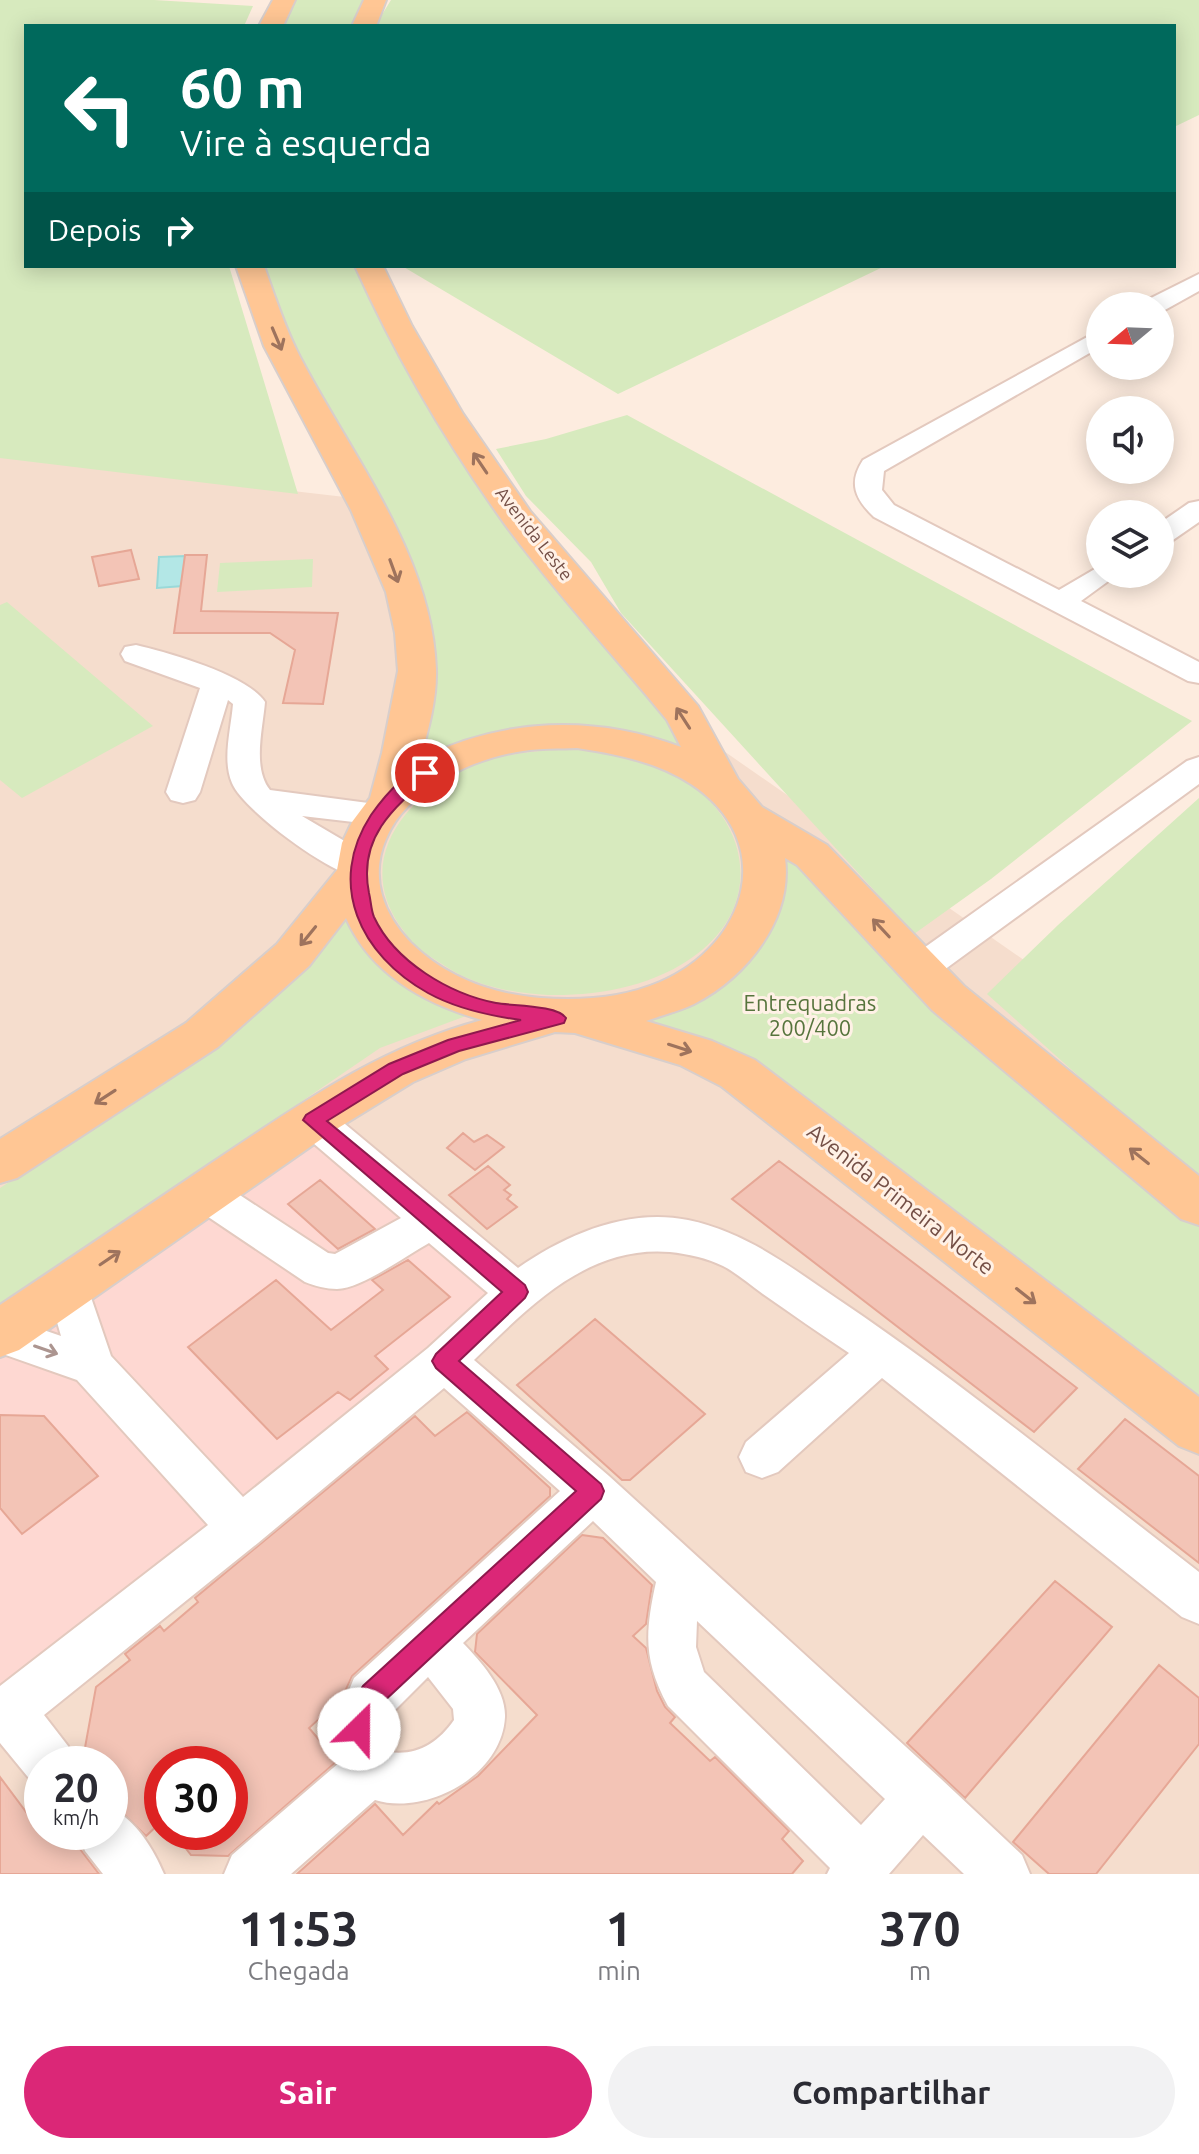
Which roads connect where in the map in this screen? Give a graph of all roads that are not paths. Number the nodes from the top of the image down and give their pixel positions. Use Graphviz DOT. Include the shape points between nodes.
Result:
graph roads {
  1 [pos="283,0"];
  2 [pos="375,0"];
  3 [pos="272,24"];
  4 [pos="365,24"];
  5 [pos="251,268"];
  6 [pos="370,268"];
  7 [pos="1199,281"];
  8 [pos="1174,295"];
  9 [pos="1086,345"];
  10 [pos="1199,509"];
  11 [pos="1174,526"];
  12 [pos="1086,585"];
  13 [pos="1060,602"];
  14 [pos="136,654"];
  15 [pos="1199,674"];
  16 [pos="217,683"];
  17 [pos="1199,768"];
  18 [pos="183,792"];
  19 [pos="260,800"];
  20 [pos="735,801"];
  21 [pos="384,808"];
  22 [pos="357,870"];
  23 [pos="934,983"];
  24 [pos="568,1017"];
  25 [pos="313,1120"];
  26 [pos="0,1164"];
  27 [pos="206,1194"];
  28 [pos="1199,1205"];
  29 [pos="432,1221"];
  30 [pos="68,1287"];
  31 [pos="517,1292"];
  32 [pos="0,1334"];
  33 [pos="881,1352"];
  34 [pos="444,1361"];
  35 [pos="92,1366"];
  36 [pos="1199,1429"];
  37 [pos="762,1457"];
  38 [pos="593,1491"];
  39 [pos="241,1528"];
  40 [pos="682,1574"];
  41 [pos="1199,1601"];
  42 [pos="428,1641"];
  43 [pos="4,1715"];
  44 [pos="33,1746"];
  45 [pos="368,1772"];
  46 [pos="922,1796"];
  47 [pos="118,1850"];
  48 [pos="859,1869"];
  49 [pos="253,1873"];
  50 [pos="137,1874"];
  51 [pos="1003,1874"];
  1 -- 3 [label="main road"];
  2 -- 4 [label="main road"];
  5 -- 21 [label="main road, one-way" via="284,356 382,538 410,614 417,671"];
  20 -- 6 [label="main road, Avenida Leste, one-way" via="684,715 518,518 456,428"];
  7 -- 8 [label="street"];
  9 -- 13 [label="street" via="873,466 866,476 872,500 884,511"];
  10 -- 11 [label="street"];
  12 -- 13 [label="street"];
  13 -- 15 [label="street"];
  14 -- 16 [label="street"];
  16 -- 18 [label="street"];
  16 -- 19 [label="street" via="249,702 246,775"];
  17 -- 23 [label="street" via="976,930"];
  19 -- 21 [label="street"];
  19 -- 22 [label="street"];
  20 -- 21 [label="main road" via="680,760 631,743 577,736 471,751 425,773"];
  23 -- 20 [label="main road, one-way" via="812,855"];
  20 -- 24 [label="main road, Avenida Leste" via="767,858 764,901 742,944 701,980 644,1005"];
  21 -- 22 [label="main road" via="365,838"];
  22 -- 24 [label="main road" via="365,918 392,956 435,989 493,1010"];
  22 -- 26 [label="main road, one-way" via="293,955 202,1035"];
  28 -- 23 [label="main road, one-way"];
  24 -- 25 [label="main road" via="454,1045 396,1069"];
  24 -- 36 [label="main road, Avenida Primeira Norte, one-way" via="696,1053 738,1073"];
  25 -- 27 [label="main road"];
  25 -- 29 [label="street"];
  27 -- 29 [label="street" via="330,1273"];
  30 -- 27 [label="main road, one-way"];
  29 -- 31 [label="street"];
  30 -- 32 [label="main road"];
  30 -- 35 [label="street"];
  31 -- 33 [label="street" via="551,1268 616,1238 688,1237 737,1253"];
  31 -- 34 [label="street"];
  32 -- 35 [label="street, one-way"];
  33 -- 37 [label="street"];
  33 -- 41 [label="street"];
  34 -- 38 [label="street"];
  34 -- 39 [label="street"];
  35 -- 39 [label="street"];
  38 -- 40 [label="street"];
  38 -- 42 [label="street"];
  39 -- 43 [label="street"];
  40 -- 46 [label="street"];
  40 -- 48 [label="street" via="670,1631 675,1673"];
  42 -- 45 [label="street" via="360,1712"];
  42 -- 45 [label="street" via="478,1703 480,1724 443,1767 413,1779 392,1780"];
  43 -- 44 [label="street"];
  45 -- 49 [label="street"];
  46 -- 48 [label="street"];
  46 -- 51 [label="street"];
  47 -- 50 [label="street"];
}
